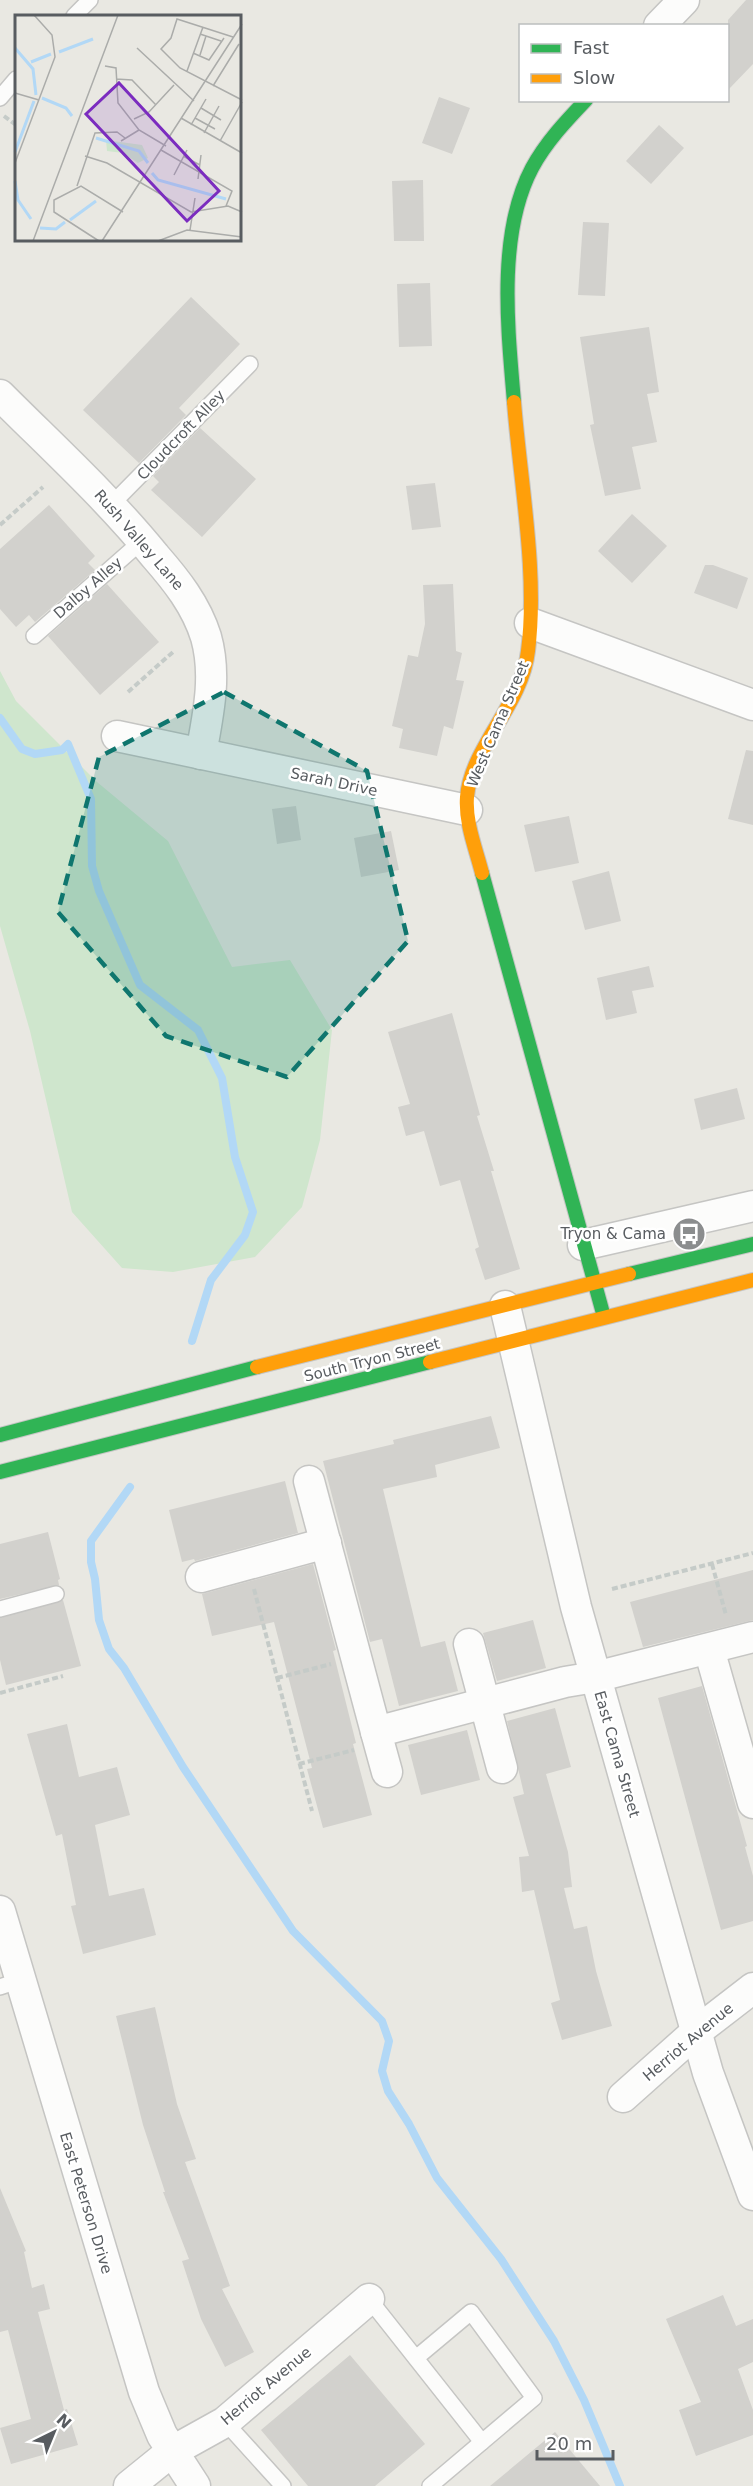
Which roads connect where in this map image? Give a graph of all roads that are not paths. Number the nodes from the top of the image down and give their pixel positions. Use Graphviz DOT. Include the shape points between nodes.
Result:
graph roads {
  1 [pos="90,0"];
  2 [pos="684,0"];
  3 [pos="75,15"];
  4 [pos="661,24"];
  5 [pos="15,79"];
  6 [pos="0,98"];
  7 [pos="584,102"];
  8 [pos="250,364"];
  9 [pos="0,395"];
  10 [pos="111,505"];
  11 [pos="143,540"];
  12 [pos="530,623"];
  13 [pos="34,636"];
  14 [pos="753,705"];
  15 [pos="117,736"];
  16 [pos="201,754"];
  17 [pos="467,810"];
  18 [pos="753,1206"];
  19 [pos="753,1244"];
  20 [pos="583,1245"];
  21 [pos="753,1280"];
  22 [pos="595,1284"];
  23 [pos="505,1306"];
  24 [pos="604,1317"];
  25 [pos="512,1341"];
  26 [pos="0,1435"];
  27 [pos="0,1472"];
  28 [pos="309,1481"];
  29 [pos="326,1543"];
  30 [pos="201,1577"];
  31 [pos="56,1593"];
  32 [pos="0,1609"];
  33 [pos="753,1637"];
  34 [pos="469,1644"];
  35 [pos="708,1648"];
  36 [pos="596,1677"];
  37 [pos="485,1703"];
  38 [pos="369,1740"];
  39 [pos="502,1768"];
  40 [pos="387,1772"];
  41 [pos="753,1803"];
  42 [pos="0,1913"];
  43 [pos="10,1984"];
  44 [pos="753,1988"];
  45 [pos="696,2032"];
  46 [pos="623,2097"];
  47 [pos="753,2195"];
  48 [pos="369,2300"];
  49 [pos="416,2358"];
  50 [pos="225,2422"];
  51 [pos="482,2442"];
  52 [pos="171,2452"];
  53 [pos="129,2486"];
  54 [pos="195,2486"];
  55 [pos="283,2486"];
  56 [pos="430,2486"];
  1 -- 3 [label="lane"];
  2 -- 4 [label="street"];
  5 -- 6 [label="lane"];
  7 -- 12 [label="main road, West Cama Street" via="546,143 527,179 511,237 510,353 529,564"];
  8 -- 10 [label="lane, Cloudcroft Alley"];
  9 -- 10 [label="street, Rush Valley Lane"];
  10 -- 11 [label="street, Rush Valley Lane"];
  11 -- 13 [label="lane, Dalby Alley"];
  11 -- 16 [label="street, Rush Valley Lane" via="177,582 206,637 211,694"];
  12 -- 14 [label="street"];
  12 -- 17 [label="main road, West Cama Street" via="525,669 477,764 468,788"];
  15 -- 16 [label="street, Sarah Drive"];
  16 -- 17 [label="street, Sarah Drive"];
  17 -- 20 [label="main road, West Cama Street"];
  18 -- 20 [label="street"];
  19 -- 22 [label="main road, South Tryon Street"];
  20 -- 22 [label="main road, West Cama Street"];
  21 -- 24 [label="main road, South Tryon Street"];
  22 -- 23 [label="main road, South Tryon Street"];
  22 -- 24 [label="main road, West Cama Street"];
  23 -- 25 [label="street, East Cama Street"];
  23 -- 26 [label="main road, South Tryon Street"];
  24 -- 25 [label="main road, South Tryon Street"];
  25 -- 27 [label="main road, South Tryon Street"];
  25 -- 36 [label="street, East Cama Street"];
  28 -- 29 [label="street"];
  29 -- 30 [label="street"];
  29 -- 38 [label="street"];
  31 -- 32 [label="lane"];
  33 -- 35 [label="street"];
  34 -- 37 [label="street"];
  35 -- 36 [label="street"];
  35 -- 41 [label="street"];
  36 -- 37 [label="street"];
  36 -- 45 [label="street, East Cama Street"];
  37 -- 38 [label="street"];
  37 -- 39 [label="street"];
  38 -- 40 [label="street"];
  42 -- 43 [label="street, East Peterson Drive"];
  43 -- 52 [label="street, East Peterson Drive" via="144,2392"];
  44 -- 45 [label="street, Herriot Avenue"];
  45 -- 46 [label="street, Herriot Avenue"];
  45 -- 47 [label="street, East Cama Street"];
  48 -- 49 [label="lane"];
  48 -- 50 [label="street, Herriot Avenue"];
  49 -- 51 [label="lane"];
  49 -- 51 [label="lane" via="471,2313 534,2398"];
  50 -- 52 [label="street, Herriot Avenue"];
  50 -- 55 [label="lane"];
  51 -- 56 [label="lane"];
  52 -- 53 [label="street, Herriot Avenue"];
  52 -- 54 [label="street, East Peterson Drive"];
}
